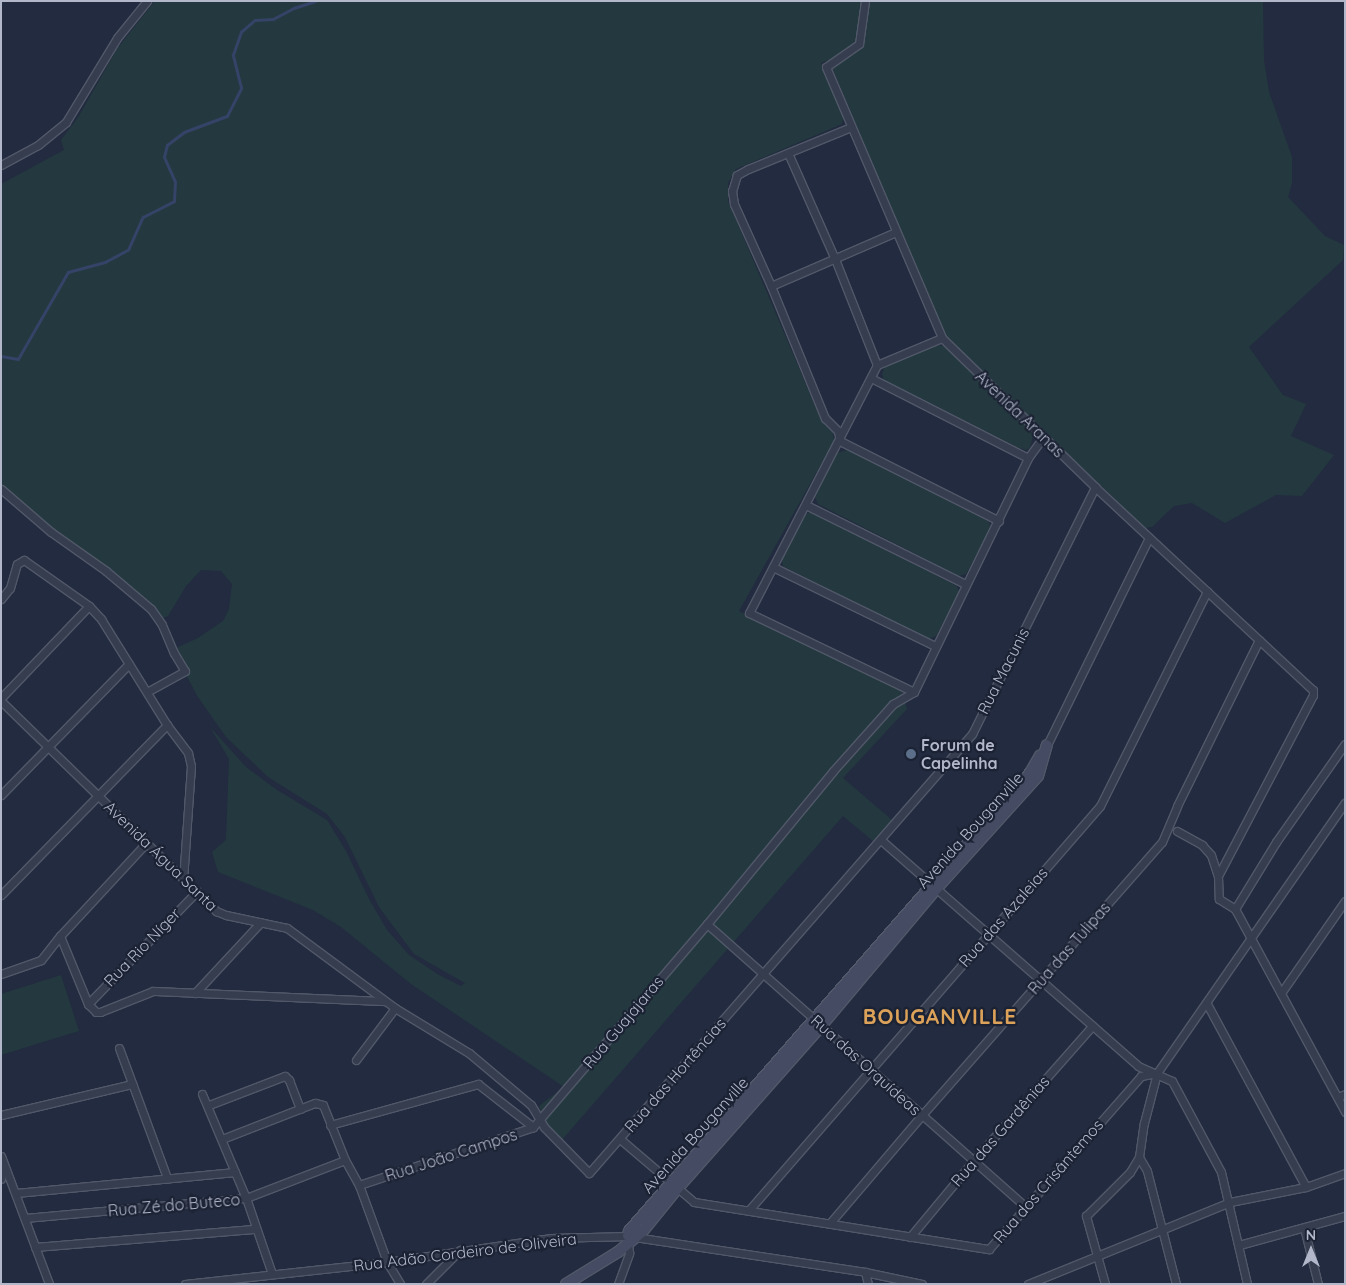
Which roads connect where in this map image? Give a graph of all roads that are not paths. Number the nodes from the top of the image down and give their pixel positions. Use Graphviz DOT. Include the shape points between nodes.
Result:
graph roads {
  1 [pos="147,1"];
  2 [pos="865,1"];
  3 [pos="851,127"];
  4 [pos="788,153"];
  5 [pos="1,165"];
  6 [pos="896,232"];
  7 [pos="835,259"];
  8 [pos="771,286"];
  9 [pos="942,338"];
  10 [pos="877,365"];
  11 [pos="871,378"];
  12 [pos="1043,437"];
  13 [pos="840,441"];
  14 [pos="1028,458"];
  15 [pos="1095,487"];
  16 [pos="1,489"];
  17 [pos="806,505"];
  18 [pos="999,521"];
  19 [pos="1149,538"];
  20 [pos="773,567"];
  21 [pos="965,584"];
  22 [pos="1206,591"];
  23 [pos="1,599"];
  24 [pos="89,606"];
  25 [pos="1259,640"];
  26 [pos="935,646"];
  27 [pos="129,664"];
  28 [pos="147,692"];
  29 [pos="914,692"];
  30 [pos="1,700"];
  31 [pos="167,725"];
  32 [pos="1345,744"];
  33 [pos="1047,745"];
  34 [pos="48,747"];
  35 [pos="1,795"];
  36 [pos="98,796"];
  37 [pos="1345,803"];
  38 [pos="1177,831"];
  39 [pos="881,840"];
  40 [pos="146,843"];
  41 [pos="1218,876"];
  42 [pos="183,879"];
  43 [pos="934,886"];
  44 [pos="197,891"];
  45 [pos="1,895"];
  46 [pos="1345,901"];
  47 [pos="1235,909"];
  48 [pos="260,923"];
  49 [pos="708,924"];
  50 [pos="990,934"];
  51 [pos="60,936"];
  52 [pos="1251,939"];
  53 [pos="764,973"];
  54 [pos="1,974"];
  55 [pos="1041,980"];
  56 [pos="195,993"];
  57 [pos="1281,993"];
  58 [pos="385,1001"];
  59 [pos="88,1004"];
  60 [pos="1207,1004"];
  61 [pos="395,1008"];
  62 [pos="819,1023"];
  63 [pos="1092,1026"];
  64 [pos="118,1048"];
  65 [pos="356,1060"];
  66 [pos="872,1070"];
  67 [pos="1157,1073"];
  68 [pos="132,1084"];
  69 [pos="202,1094"];
  70 [pos="1345,1094"];
  71 [pos="1338,1098"];
  72 [pos="208,1105"];
  73 [pos="300,1108"];
  74 [pos="1345,1112"];
  75 [pos="922,1115"];
  76 [pos="1,1116"];
  77 [pos="539,1120"];
  78 [pos="330,1125"];
  79 [pos="533,1127"];
  80 [pos="222,1139"];
  81 [pos="620,1140"];
  82 [pos="1,1156"];
  83 [pos="1140,1157"];
  84 [pos="345,1160"];
  85 [pos="974,1160"];
  86 [pos="4,1165"];
  87 [pos="585,1170"];
  88 [pos="235,1172"];
  89 [pos="1345,1174"];
  90 [pos="167,1178"];
  91 [pos="1,1179"];
  92 [pos="359,1185"];
  93 [pos="674,1186"];
  94 [pos="1306,1186"];
  95 [pos="16,1193"];
  96 [pos="246,1198"];
  97 [pos="1230,1202"];
  98 [pos="1026,1206"];
  99 [pos="749,1210"];
  100 [pos="1345,1216"];
  101 [pos="25,1218"];
  102 [pos="830,1223"];
  103 [pos="1304,1228"];
  104 [pos="256,1229"];
  105 [pos="1162,1230"];
  106 [pos="910,1237"];
  107 [pos="631,1239"];
  108 [pos="1239,1245"];
  109 [pos="35,1247"];
  110 [pos="461,1250"];
  111 [pos="1097,1256"];
  112 [pos="387,1262"];
  113 [pos="865,1272"];
  114 [pos="272,1274"];
  115 [pos="616,1283"];
  116 [pos="1032,1283"];
  117 [pos="49,1284"];
  118 [pos="185,1284"];
  119 [pos="400,1284"];
  120 [pos="426,1284"];
  121 [pos="566,1284"];
  122 [pos="868,1284"];
  123 [pos="922,1284"];
  124 [pos="1105,1284"];
  125 [pos="1176,1284"];
  126 [pos="1247,1284"];
  127 [pos="1318,1284"];
  1 -- 5 [label="street" via="117,38 66,122 38,144"];
  2 -- 3 [label="street, Avenida Aranas" via="859,44 826,67"];
  3 -- 4 [label="street"];
  3 -- 6 [label="street, Avenida Aranas"];
  4 -- 7 [label="street"];
  4 -- 8 [label="street" via="737,176 732,191 734,204"];
  6 -- 7 [label="street"];
  6 -- 9 [label="street, Avenida Aranas"];
  7 -- 8 [label="street"];
  7 -- 10 [label="street"];
  8 -- 13 [label="street" via="824,418 838,430"];
  9 -- 10 [label="street"];
  9 -- 12 [label="street, Avenida Aranas"];
  10 -- 11 [label="street"];
  11 -- 13 [label="street"];
  11 -- 14 [label="street"];
  12 -- 14 [label="street"];
  12 -- 15 [label="street, Avenida Aranas"];
  13 -- 17 [label="street"];
  13 -- 18 [label="street"];
  14 -- 18 [label="street"];
  15 -- 19 [label="street, Avenida Aranas"];
  15 -- 39 [label="street, Rua Macunis" via="972,734"];
  16 -- 28 [label="street" via="50,532 106,571 151,609 185,671"];
  17 -- 20 [label="street"];
  17 -- 21 [label="street"];
  18 -- 21 [label="street"];
  19 -- 22 [label="street, Avenida Aranas"];
  19 -- 33 [label="street"];
  20 -- 26 [label="street"];
  20 -- 29 [label="street" via="749,613"];
  21 -- 26 [label="street"];
  22 -- 25 [label="street, Avenida Aranas"];
  22 -- 50 [label="street, Rua das Azaleias" via="1100,806"];
  23 -- 24 [label="street" via="10,588 17,564 24,560"];
  24 -- 27 [label="street"];
  24 -- 30 [label="street"];
  25 -- 41 [label="street, Avenida Aranas" via="1314,690"];
  25 -- 55 [label="street, Rua das Tulipas" via="1162,842"];
  26 -- 29 [label="street"];
  27 -- 28 [label="street"];
  27 -- 34 [label="street"];
  28 -- 31 [label="street"];
  29 -- 49 [label="street, Rua Guajajaras" via="893,704"];
  30 -- 34 [label="street, Avenida Água Santa"];
  31 -- 36 [label="street"];
  31 -- 42 [label="street" via="188,753 191,766"];
  32 -- 47 [label="street" via="1276,842"];
  33 -- 43 [label="street, Avenida Bouganville" via="1038,776"];
  34 -- 35 [label="street"];
  34 -- 36 [label="street, Avenida Água Santa"];
  36 -- 40 [label="street, Avenida Água Santa"];
  36 -- 45 [label="street"];
  37 -- 52 [label="street"];
  38 -- 41 [label="street" via="1202,845 1211,855"];
  39 -- 43 [label="street"];
  39 -- 53 [label="street, Rua Macunis"];
  40 -- 42 [label="street, Avenida Água Santa"];
  40 -- 51 [label="street"];
  41 -- 47 [label="street" via="1219,899"];
  42 -- 44 [label="street, Avenida Água Santa"];
  43 -- 50 [label="street"];
  43 -- 62 [label="street, Avenida Bouganville"];
  44 -- 48 [label="street, Avenida Água Santa" via="221,914"];
  44 -- 59 [label="street, Rua Rio Níger"];
  46 -- 57 [label="street"];
  47 -- 52 [label="street"];
  48 -- 56 [label="street"];
  48 -- 58 [label="street, Avenida Água Santa" via="287,928"];
  49 -- 53 [label="street, Rua das Orquídeas"];
  49 -- 77 [label="street, Rua Guajajaras"];
  50 -- 55 [label="street"];
  50 -- 66 [label="street, Rua das Azaleias"];
  51 -- 54 [label="street" via="41,960"];
  51 -- 59 [label="street"];
  52 -- 57 [label="street"];
  52 -- 60 [label="street"];
  53 -- 62 [label="street, Rua das Orquídeas"];
  53 -- 81 [label="street, Rua das Hortências"];
  55 -- 63 [label="street"];
  55 -- 75 [label="street, Rua das Tulipas"];
  56 -- 58 [label="street"];
  56 -- 59 [label="street" via="153,991 100,1012"];
  57 -- 71 [label="street"];
  58 -- 61 [label="street, Avenida Água Santa"];
  60 -- 67 [label="street"];
  60 -- 94 [label="street"];
  61 -- 65 [label="street"];
  61 -- 77 [label="street, Avenida Água Santa" via="469,1053 530,1105"];
  62 -- 66 [label="street, Rua das Orquídeas"];
  62 -- 93 [label="street, Avenida Bouganville"];
  63 -- 67 [label="street" via="1138,1066"];
  63 -- 85 [label="street, Rua das Gardênias"];
  64 -- 68 [label="street"];
  66 -- 75 [label="street, Rua das Orquídeas"];
  66 -- 99 [label="street, Rua das Azaleias"];
  67 -- 83 [label="street" via="1146,1114"];
  67 -- 97 [label="street" via="1172,1081 1221,1172"];
  67 -- 98 [label="street, Rua dos Crisântemos" via="1141,1076"];
  68 -- 76 [label="street"];
  68 -- 90 [label="street"];
  69 -- 72 [label="street"];
  70 -- 71 [label="street"];
  71 -- 74 [label="street"];
  72 -- 73 [label="street" via="285,1076"];
  72 -- 80 [label="street"];
  73 -- 78 [label="street" via="315,1103 325,1108"];
  73 -- 80 [label="street"];
  75 -- 85 [label="street, Rua das Orquídeas"];
  75 -- 102 [label="street, Rua das Tulipas"];
  77 -- 79 [label="street, Rua João Campos"];
  77 -- 87 [label="street, Avenida Água Santa"];
  78 -- 79 [label="street" via="478,1084"];
  78 -- 84 [label="street"];
  79 -- 92 [label="street, Rua João Campos"];
  80 -- 88 [label="street"];
  81 -- 87 [label="street, Rua das Hortências" via="589,1174"];
  81 -- 93 [label="street, Rua dos Crisântemos"];
  82 -- 86 [label="street"];
  83 -- 105 [label="street" via="1147,1171"];
  83 -- 111 [label="street" via="1130,1172 1086,1216"];
  84 -- 92 [label="street"];
  84 -- 96 [label="street, Rua Zé do Buteco"];
  85 -- 98 [label="street, Rua das Orquídeas"];
  85 -- 106 [label="street, Rua das Gardênias"];
  86 -- 91 [label="street"];
  86 -- 95 [label="street"];
  88 -- 90 [label="street"];
  88 -- 96 [label="street"];
  89 -- 94 [label="street"];
  90 -- 95 [label="street"];
  92 -- 112 [label="street"];
  93 -- 99 [label="street, Rua dos Crisântemos" via="694,1202"];
  93 -- 107 [label="street, Avenida Bouganville"];
  94 -- 97 [label="street"];
  95 -- 101 [label="street"];
  96 -- 101 [label="street, Rua Zé do Buteco"];
  96 -- 104 [label="street"];
  97 -- 105 [label="street"];
  97 -- 108 [label="street"];
  98 -- 106 [label="street, Rua dos Crisântemos" via="989,1249"];
  99 -- 102 [label="street, Rua dos Crisântemos"];
  100 -- 103 [label="street"];
  101 -- 109 [label="street"];
  102 -- 106 [label="street, Rua dos Crisântemos"];
  103 -- 108 [label="street"];
  103 -- 127 [label="street"];
  104 -- 109 [label="street"];
  104 -- 114 [label="street"];
  105 -- 111 [label="street"];
  105 -- 125 [label="street"];
  107 -- 110 [label="street, Rua Adão Cordeiro de Oliveira" via="551,1238"];
  107 -- 113 [label="street, Rua Adão Cordeiro de Oliveira"];
  107 -- 115 [label="street" via="629,1253"];
  107 -- 121 [label="street, Avenida Bouganville" via="618,1252"];
  108 -- 126 [label="street"];
  109 -- 117 [label="street"];
  110 -- 112 [label="street, Rua Adão Cordeiro de Oliveira"];
  110 -- 120 [label="street"];
  111 -- 116 [label="street"];
  111 -- 124 [label="street"];
  112 -- 114 [label="street, Rua Adão Cordeiro de Oliveira"];
  112 -- 119 [label="street"];
  113 -- 122 [label="street"];
  113 -- 123 [label="street, Rua Adão Cordeiro de Oliveira"];
  114 -- 118 [label="street, Rua Adão Cordeiro de Oliveira"];
}
